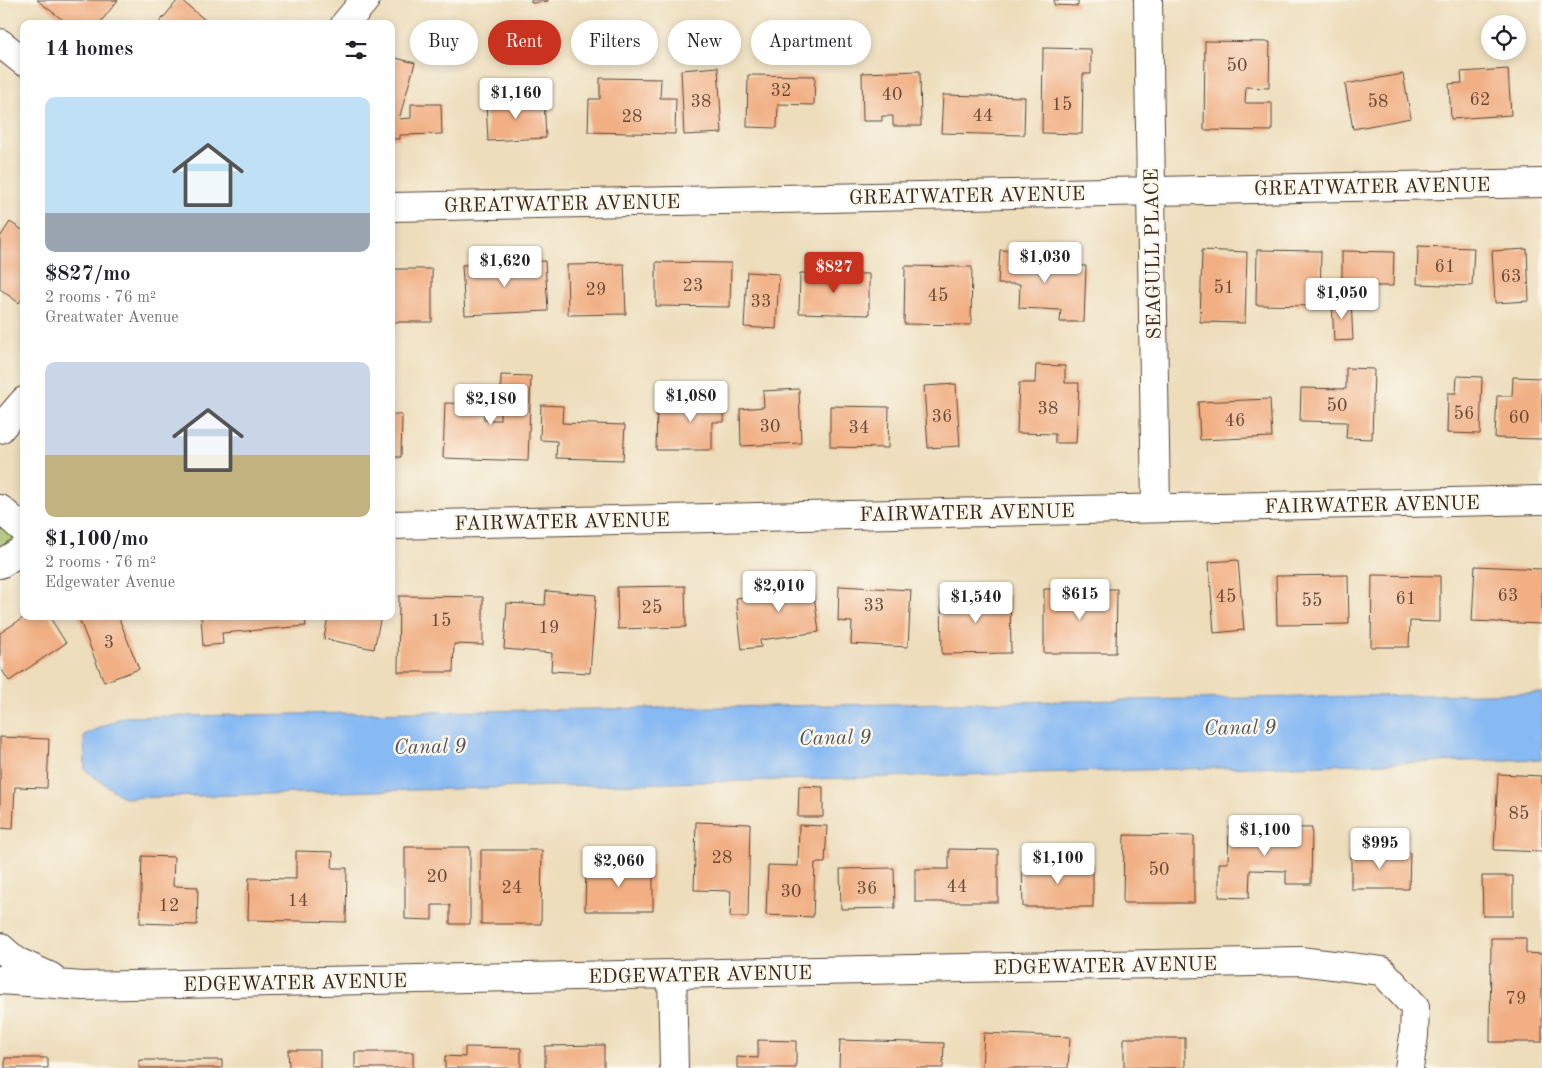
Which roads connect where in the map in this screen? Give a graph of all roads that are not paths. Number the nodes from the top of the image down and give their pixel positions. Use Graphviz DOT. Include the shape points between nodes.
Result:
graph roads {
  1 [pos="365,0"];
  2 [pos="1148,0"];
  3 [pos="348,20"];
  4 [pos="0,43"];
  5 [pos="20,59"];
  6 [pos="1542,183"];
  7 [pos="1151,191"];
  8 [pos="395,207"];
  9 [pos="20,406"];
  10 [pos="0,429"];
  11 [pos="1542,500"];
  12 [pos="1156,508"];
  13 [pos="0,509"];
  14 [pos="395,525"];
  15 [pos="17,532"];
  16 [pos="0,564"];
  17 [pos="0,947"];
  18 [pos="672,974"];
  19 [pos="0,980"];
  20 [pos="68,985"];
  21 [pos="674,1068"];
  22 [pos="1409,1068"];
  1 -- 3 [label="street"];
  2 -- 7 [label="street, SEAGULL PLACE"];
  4 -- 5 [label="street"];
  6 -- 7 [label="street, GREATWATER AVENUE"];
  7 -- 8 [label="street, GREATWATER AVENUE"];
  7 -- 12 [label="street, SEAGULL PLACE"];
  9 -- 10 [label="street"];
  11 -- 12 [label="street, FAIRWATER AVENUE"];
  12 -- 14 [label="street, FAIRWATER AVENUE"];
  13 -- 15 [label="street"];
  15 -- 16 [label="street"];
  17 -- 20 [label="street" via="16,961"];
  18 -- 20 [label="street, EDGEWATER AVENUE"];
  18 -- 21 [label="street"];
  18 -- 22 [label="street, EDGEWATER AVENUE" via="1300,960 1382,972 1415,1007"];
  19 -- 20 [label="street, EDGEWATER AVENUE"];
}
